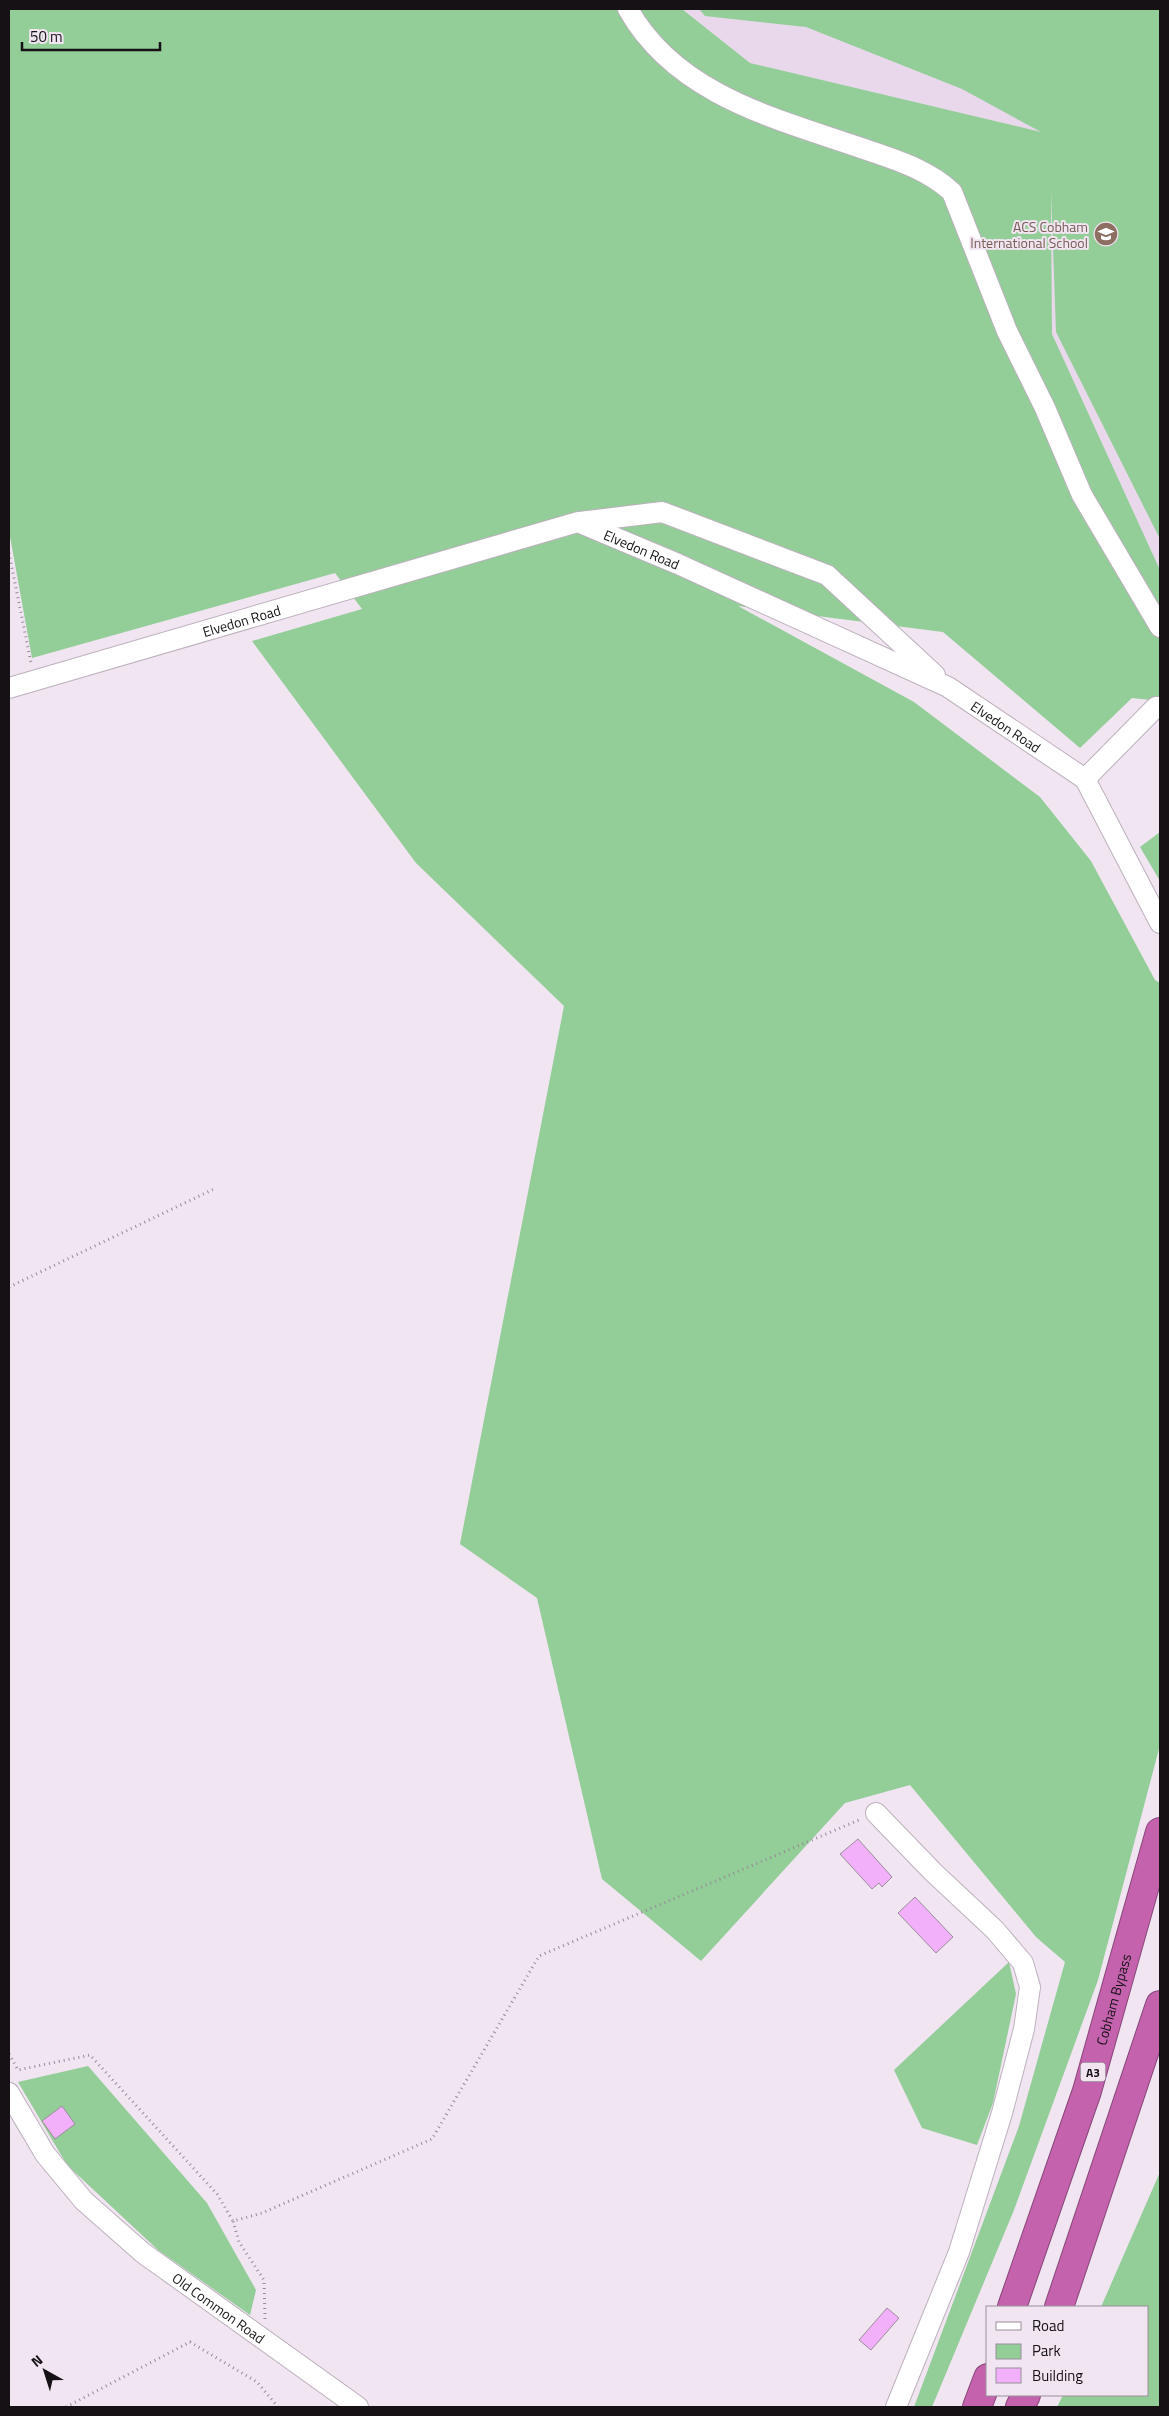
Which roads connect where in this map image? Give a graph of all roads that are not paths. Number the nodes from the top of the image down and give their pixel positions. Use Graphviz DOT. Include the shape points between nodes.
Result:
graph roads {
  1 [pos="628,9"];
  2 [pos="578,522"];
  3 [pos="1160,627"];
  4 [pos="948,687"];
  5 [pos="9,688"];
  6 [pos="1160,707"];
  7 [pos="1085,779"];
  8 [pos="1160,923"];
  9 [pos="876,1813"];
  10 [pos="1160,1832"];
  11 [pos="1160,2005"];
  12 [pos="9,2093"];
  13 [pos="1012,2306"];
  14 [pos="1059,2306"];
  15 [pos="986,2383"];
  16 [pos="358,2407"];
  17 [pos="896,2407"];
  18 [pos="977,2407"];
  1 -- 3 [label="street" via="635,22 681,72 741,106 909,164 938,179 952,192 1007,331 1046,408 1082,495"];
  2 -- 4 [label="street, Elvedon Road"];
  2 -- 4 [label="street" via="662,512 827,576"];
  2 -- 5 [label="street, Elvedon Road"];
  4 -- 7 [label="street, Elvedon Road"];
  6 -- 7 [label="street" via="1156,707"];
  7 -- 8 [label="street, Elvedon Road"];
  9 -- 17 [label="street" via="995,1930 1023,1963 1030,1988 1024,2029 1002,2114 959,2252"];
  10 -- 13 [label="highway, Cobham Bypass / A3" via="1087,2091"];
  11 -- 14 [label="highway"];
  12 -- 16 [label="street, Old Common Road" via="45,2154 84,2201 142,2253"];
  15 -- 18 [label="highway"];
}
